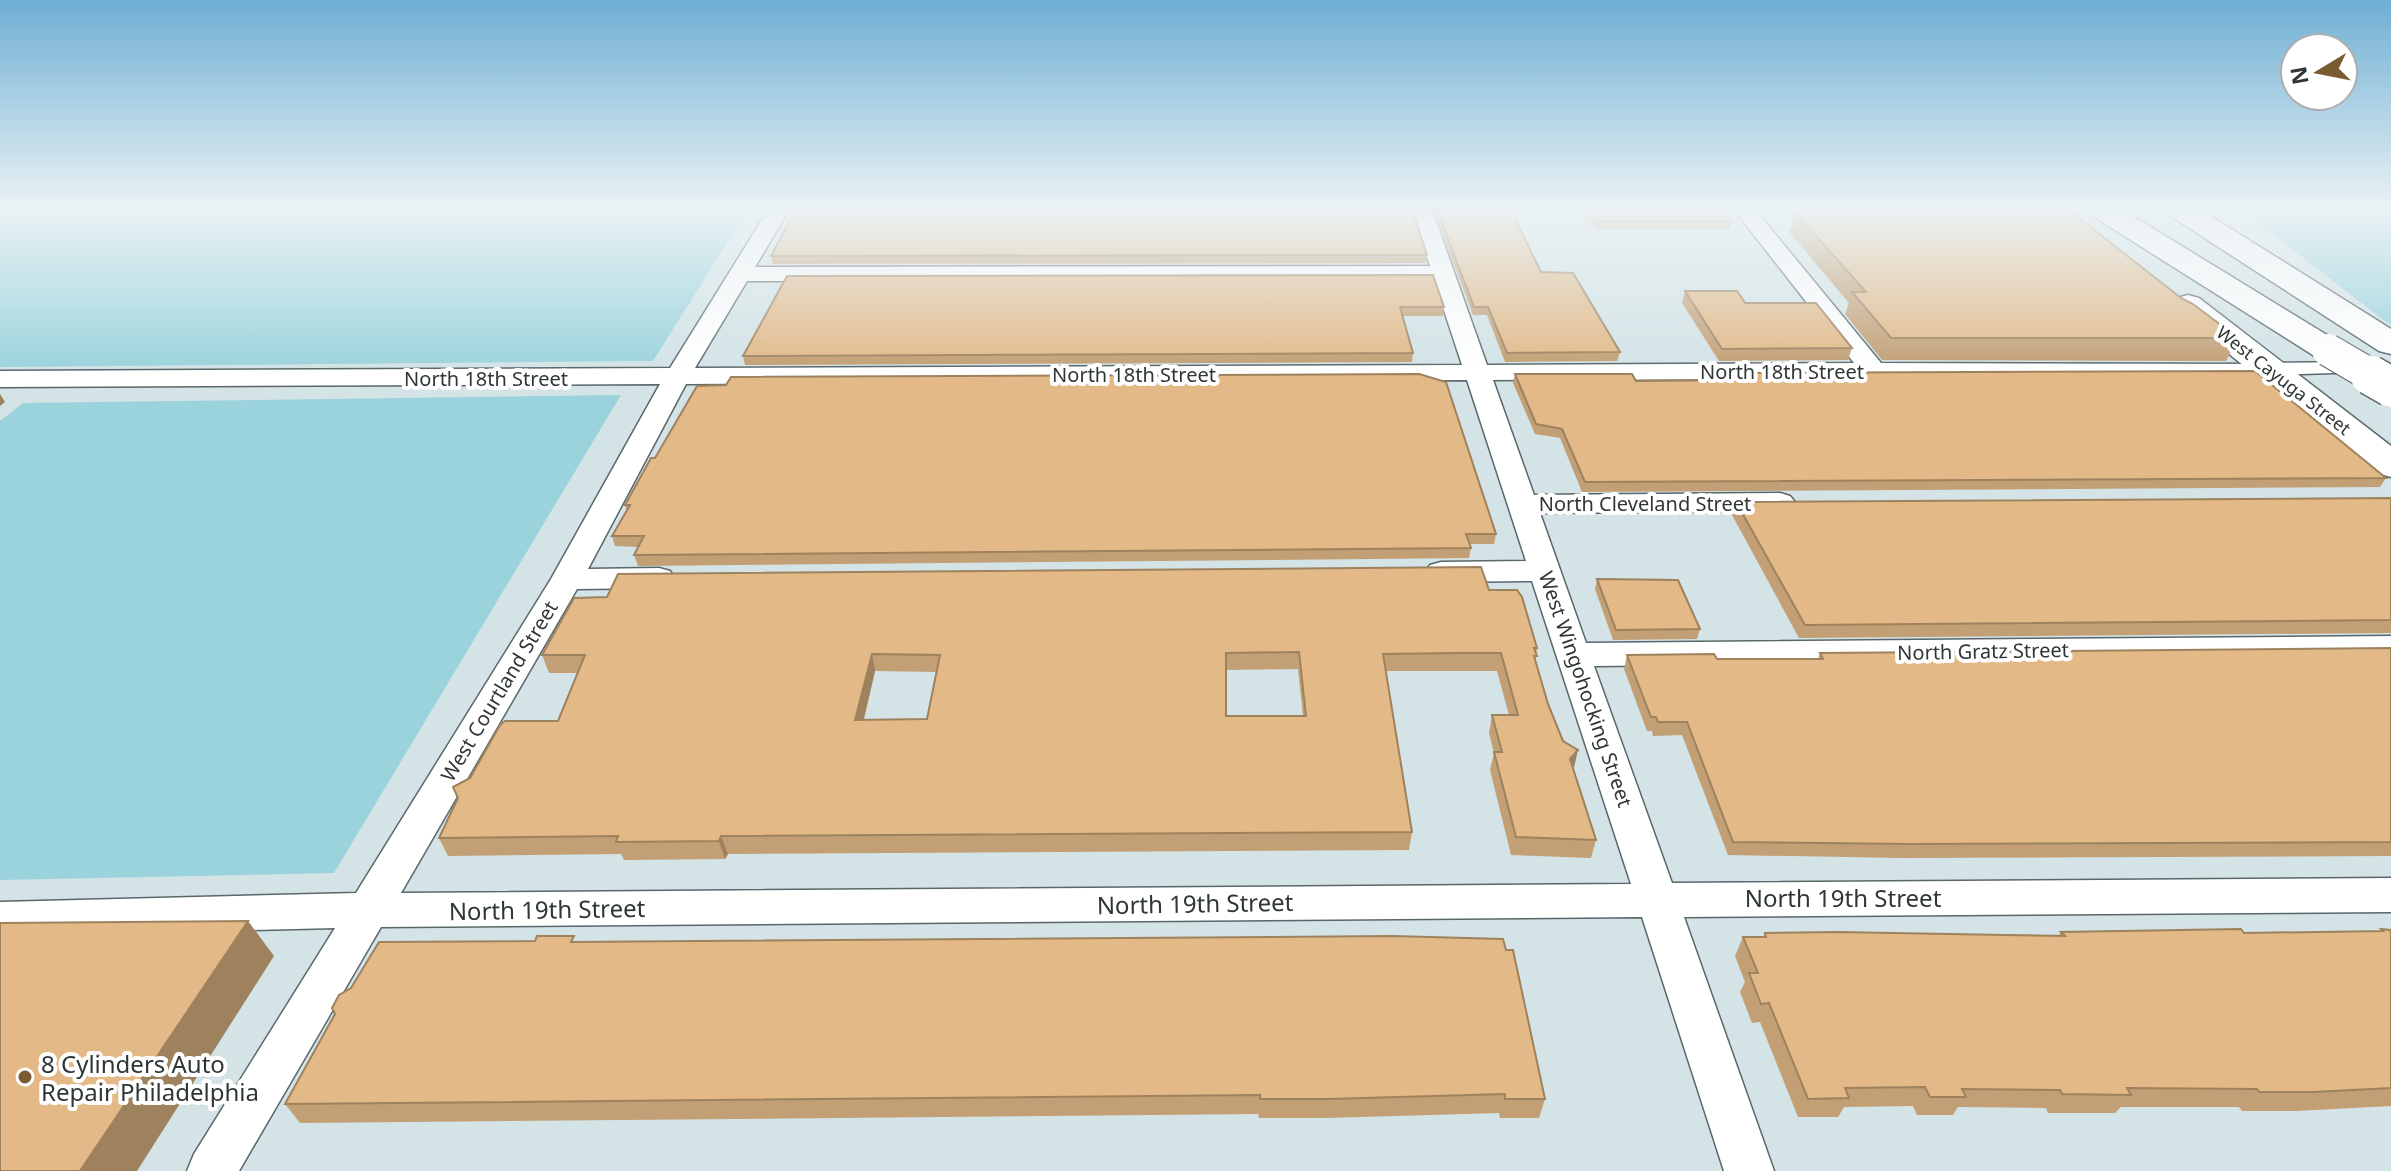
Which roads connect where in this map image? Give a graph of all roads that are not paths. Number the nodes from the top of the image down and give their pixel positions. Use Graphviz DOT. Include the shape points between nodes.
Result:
graph roads {
  1 [pos="746,262"];
  2 [pos="1439,262"];
  3 [pos="1786,262"];
  4 [pos="2132,262"];
  5 [pos="2203,262"];
  6 [pos="2230,262"];
  7 [pos="2251,262"];
  8 [pos="2279,262"];
  9 [pos="1443,273"];
  10 [pos="738,274"];
  11 [pos="2367,347"];
  12 [pos="2269,369"];
  13 [pos="2391,370"];
  14 [pos="1477,371"];
  15 [pos="1874,371"];
  16 [pos="677,377"];
  17 [pos="0,379"];
  18 [pos="2391,387"];
  19 [pos="2391,465"];
  20 [pos="1807,502"];
  21 [pos="1523,504"];
  22 [pos="1546,571"];
  23 [pos="1404,572"];
  24 [pos="694,578"];
  25 [pos="567,579"];
  26 [pos="2391,647"];
  27 [pos="1575,655"];
  28 [pos="2391,895"];
  29 [pos="1658,898"];
  30 [pos="366,910"];
  31 [pos="0,919"];
  32 [pos="212,1171"];
  33 [pos="1749,1171"];
  1 -- 10 [label="street, West Courtland Street"];
  2 -- 9 [label="street, West Wingohocking Street"];
  3 -- 15 [label="street"];
  4 -- 12 [label="main road, West Cayuga Street"];
  5 -- 11 [label="main road"];
  6 -- 11 [label="main road"];
  7 -- 11 [label="main road"];
  8 -- 11 [label="main road"];
  9 -- 10 [label="street"];
  9 -- 14 [label="street, West Wingohocking Street"];
  10 -- 16 [label="street, West Courtland Street"];
  11 -- 13 [label="main road"];
  11 -- 18 [label="main road, bridge"];
  12 -- 13 [label="street"];
  12 -- 15 [label="street, North 18th Street"];
  12 -- 19 [label="main road, West Cayuga Street"];
  14 -- 15 [label="street, North 18th Street"];
  14 -- 16 [label="street, North 18th Street"];
  14 -- 21 [label="street, West Wingohocking Street"];
  16 -- 17 [label="street, North 18th Street"];
  16 -- 25 [label="street, West Courtland Street"];
  20 -- 21 [label="street, North Cleveland Street"];
  21 -- 22 [label="street, West Wingohocking Street"];
  22 -- 23 [label="street"];
  22 -- 27 [label="street, West Wingohocking Street"];
  24 -- 25 [label="street"];
  25 -- 30 [label="street, West Courtland Street"];
  26 -- 27 [label="street, North Gratz Street"];
  27 -- 29 [label="street, West Wingohocking Street"];
  28 -- 29 [label="street, North 19th Street"];
  29 -- 30 [label="street, North 19th Street"];
  29 -- 33 [label="street, West Wingohocking Street"];
  30 -- 31 [label="street, North 19th Street"];
  30 -- 32 [label="street, West Courtland Street"];
}
